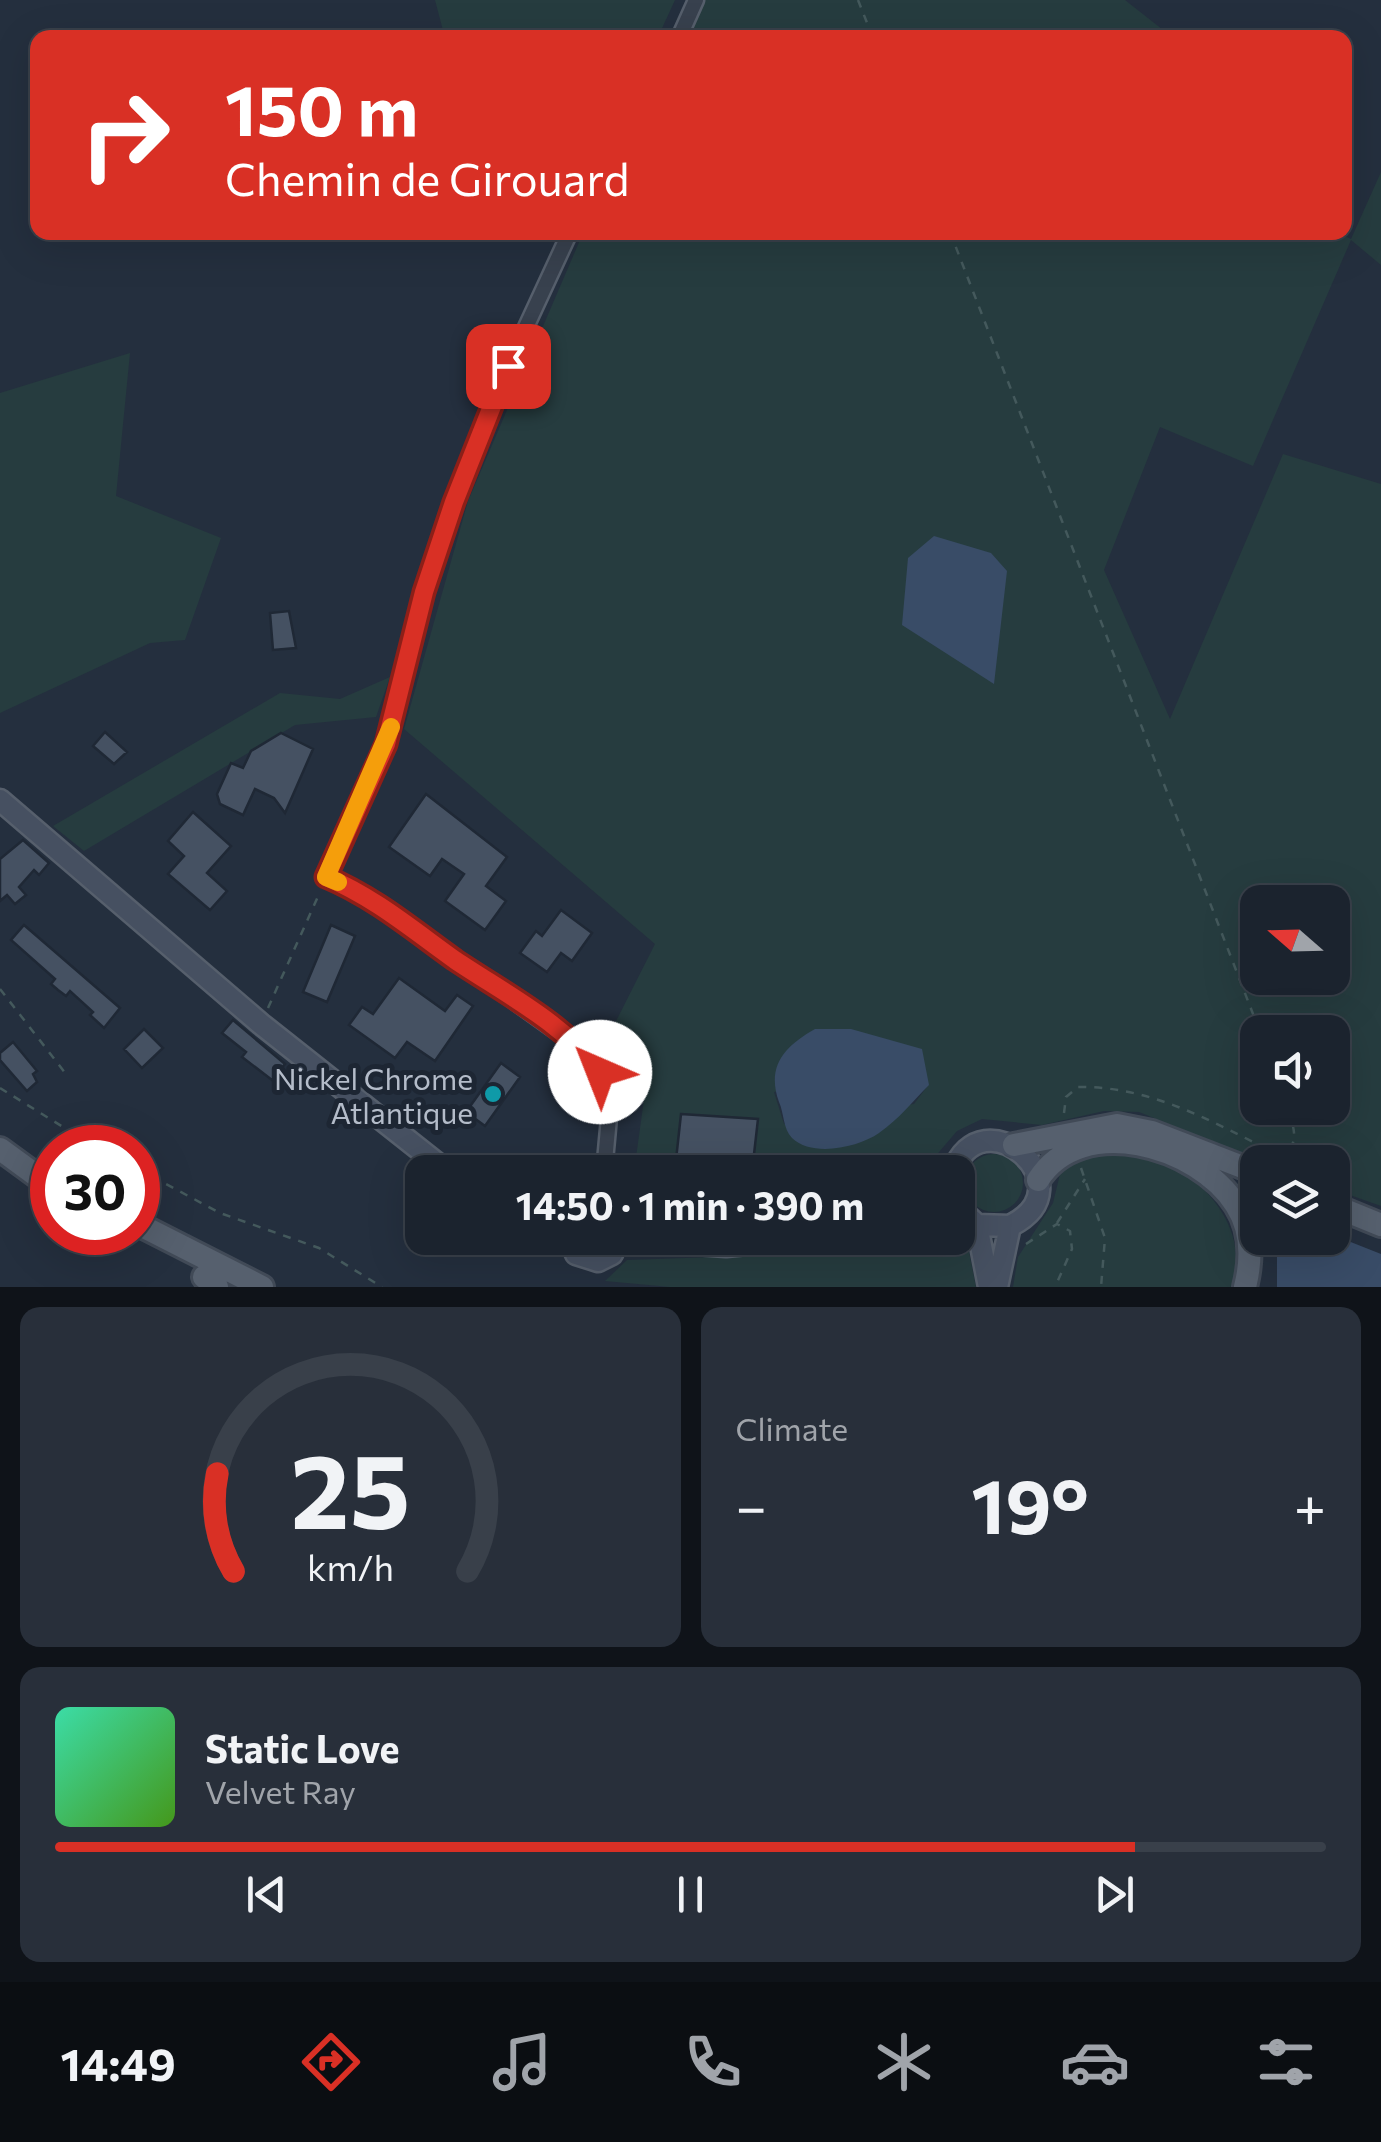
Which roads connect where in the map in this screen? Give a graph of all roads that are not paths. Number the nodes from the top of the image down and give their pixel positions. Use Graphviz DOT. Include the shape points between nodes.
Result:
graph roads {
  1 [pos="696,0"];
  2 [pos="683,30"];
  3 [pos="566,240"];
  4 [pos="0,800"];
  5 [pos="0,1136"];
  6 [pos="1014,1146"];
  7 [pos="0,1149"];
  8 [pos="427,1155"];
  9 [pos="606,1155"];
  10 [pos="963,1155"];
  11 [pos="30,1156"];
  12 [pos="1240,1166"];
  13 [pos="30,1171"];
  14 [pos="1038,1180"];
  15 [pos="1350,1212"];
  16 [pos="975,1218"];
  17 [pos="1381,1225"];
  18 [pos="1010,1226"];
  19 [pos="160,1235"];
  20 [pos="975,1243"];
  21 [pos="160,1253"];
  22 [pos="578,1255"];
  23 [pos="608,1255"];
  24 [pos="211,1282"];
  25 [pos="226,1287"];
  26 [pos="262,1287"];
  27 [pos="993,1287"];
  28 [pos="1245,1287"];
  1 -- 2 [label="street"];
  3 -- 9 [label="street" via="461,485 424,592 386,744 326,877 375,902 585,1052 611,1096"];
  4 -- 8 [label="main road" via="261,1024"];
  5 -- 11 [label="main road"];
  6 -- 10 [label="main road" via="987,1142"];
  6 -- 12 [label="main road" via="1117,1125"];
  6 -- 14 [label="main road"];
  7 -- 13 [label="main road"];
  14 -- 18 [label="main road" via="1034,1204"];
  14 -- 28 [label="main road" via="1061,1153 1117,1140 1194,1167 1217,1182 1246,1228 1251,1261"];
  15 -- 17 [label="main road"];
  16 -- 18 [label="main road"];
  18 -- 27 [label="main road"];
  19 -- 26 [label="main road"];
  20 -- 27 [label="main road"];
  21 -- 24 [label="main road"];
  22 -- 23 [label="main road" via="590,1261"];
  24 -- 25 [label="main road"];
}
